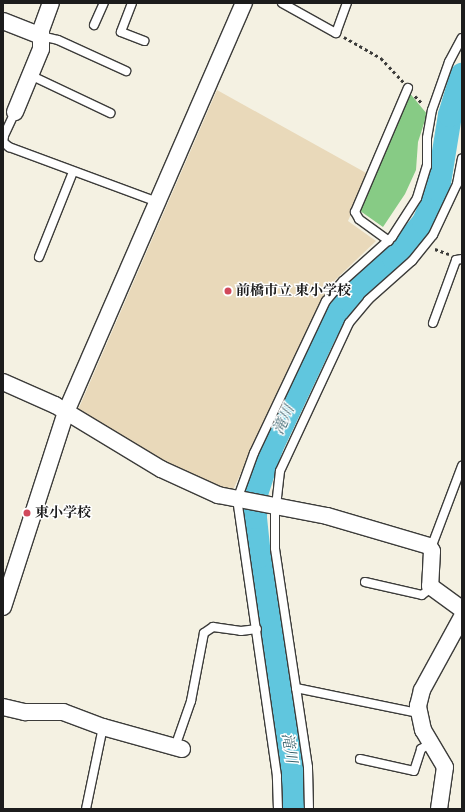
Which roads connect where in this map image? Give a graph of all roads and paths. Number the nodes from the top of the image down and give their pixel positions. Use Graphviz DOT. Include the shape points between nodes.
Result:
graph roads {
  1 [pos="51,3"];
  2 [pos="104,3"];
  3 [pos="132,3"];
  4 [pos="244,3"];
  5 [pos="282,3"];
  6 [pos="347,3"];
  7 [pos="3,21"];
  8 [pos="94,25"];
  9 [pos="336,33"];
  10 [pos="41,36"];
  11 [pos="462,38"];
  12 [pos="144,41"];
  13 [pos="126,71"];
  14 [pos="30,75"];
  15 [pos="408,88"];
  16 [pos="432,110"];
  17 [pos="15,112"];
  18 [pos="110,113"];
  19 [pos="462,158"];
  20 [pos="73,172"];
  21 [pos="158,202"];
  22 [pos="388,241"];
  23 [pos="426,244"];
  24 [pos="39,257"];
  25 [pos="460,258"];
  26 [pos="433,323"];
  27 [pos="3,382"];
  28 [pos="66,412"];
  29 [pos="462,466"];
  30 [pos="239,501"];
  31 [pos="273,506"];
  32 [pos="431,548"];
  33 [pos="366,582"];
  34 [pos="432,587"];
  35 [pos="3,605"];
  36 [pos="462,609"];
  37 [pos="462,617"];
  38 [pos="257,629"];
  39 [pos="296,688"];
  40 [pos="3,707"];
  41 [pos="418,713"];
  42 [pos="103,727"];
  43 [pos="431,743"];
  44 [pos="179,748"];
  45 [pos="360,759"];
  46 [pos="86,809"];
  47 [pos="278,809"];
  48 [pos="308,809"];
  49 [pos="439,809"];
  1 -- 10 [label="street"];
  2 -- 8 [label="lane"];
  3 -- 12 [label="lane" via="121,32"];
  4 -- 21 [label="street"];
  5 -- 9 [label="lane"];
  6 -- 9 [label="lane"];
  7 -- 10 [label="street"];
  9 -- 15 [label="path" via="384,61"];
  10 -- 13 [label="lane" via="58,40"];
  10 -- 14 [label="street" via="41,49"];
  11 -- 16 [label="lane" via="449,62"];
  14 -- 17 [label="street"];
  14 -- 18 [label="lane"];
  15 -- 16 [label="path"];
  15 -- 22 [label="lane" via="355,212 358,219"];
  16 -- 22 [label="lane" via="427,138 427,166 422,186 411,211"];
  17 -- 20 [label="lane" via="4,136 5,144 28,156"];
  19 -- 23 [label="lane" via="459,178 449,204 440,224"];
  20 -- 21 [label="lane"];
  20 -- 24 [label="lane"];
  21 -- 28 [label="street"];
  22 -- 30 [label="lane" via="343,281 326,301 254,453"];
  23 -- 25 [label="path"];
  23 -- 31 [label="lane" via="412,261 368,300 349,323 280,471"];
  25 -- 26 [label="lane"];
  27 -- 28 [label="street"];
  28 -- 30 [label="street" via="161,469 218,495"];
  28 -- 35 [label="street"];
  29 -- 32 [label="lane" via="435,544"];
  30 -- 31 [label="street"];
  30 -- 38 [label="lane"];
  31 -- 32 [label="street" via="347,521 424,543"];
  31 -- 39 [label="lane" via="275,548"];
  32 -- 34 [label="street" via="428,583"];
  33 -- 34 [label="lane" via="422,595"];
  34 -- 36 [label="street"];
  37 -- 41 [label="street" via="422,690"];
  38 -- 44 [label="lane" via="241,631 213,627 204,633 192,701"];
  38 -- 47 [label="lane" via="277,776"];
  39 -- 41 [label="lane"];
  39 -- 48 [label="lane" via="308,767"];
  40 -- 42 [label="street" via="25,712 63,712"];
  41 -- 43 [label="street" via="423,730"];
  42 -- 44 [label="street"];
  42 -- 46 [label="lane"];
  43 -- 45 [label="lane" via="421,749 414,771"];
  43 -- 49 [label="street" via="445,767"];
}
